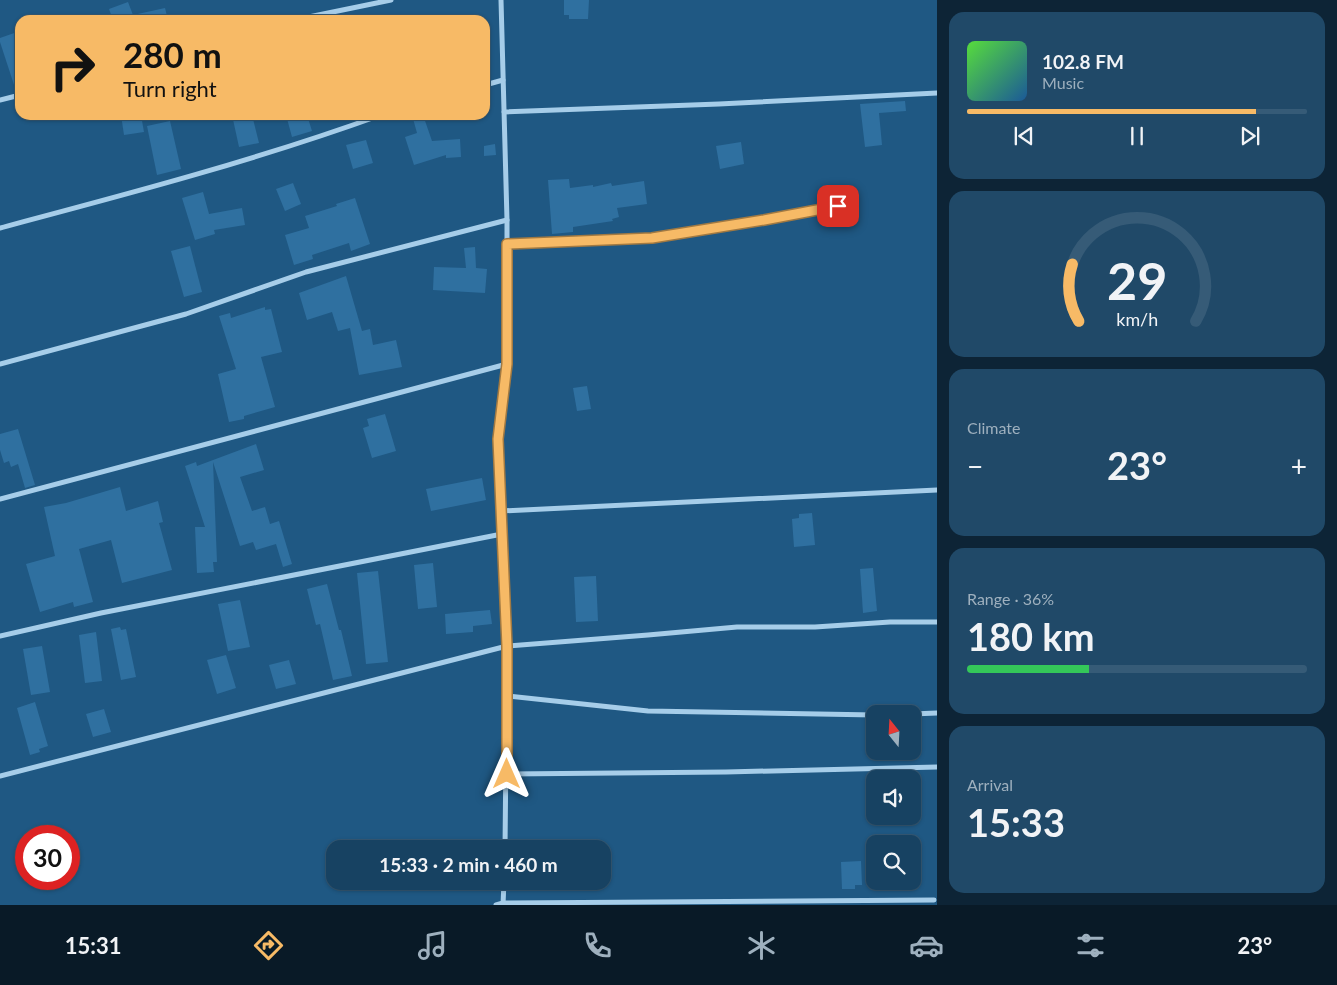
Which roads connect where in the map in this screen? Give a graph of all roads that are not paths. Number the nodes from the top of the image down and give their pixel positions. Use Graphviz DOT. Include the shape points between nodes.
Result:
graph roads {
  1 [pos="391,0"];
  2 [pos="501,0"];
  3 [pos="318,15"];
  4 [pos="503,80"];
  5 [pos="490,84"];
  6 [pos="937,93"];
  7 [pos="15,96"];
  8 [pos="0,100"];
  9 [pos="504,112"];
  10 [pos="367,120"];
  11 [pos="856,202"];
  12 [pos="508,220"];
  13 [pos="0,228"];
  14 [pos="507,244"];
  15 [pos="0,364"];
  16 [pos="507,364"];
  17 [pos="937,490"];
  18 [pos="0,499"];
  19 [pos="501,511"];
  20 [pos="502,534"];
  21 [pos="937,622"];
  22 [pos="0,636"];
  23 [pos="507,646"];
  24 [pos="507,696"];
  25 [pos="937,713"];
  26 [pos="921,714"];
  27 [pos="866,715"];
  28 [pos="937,767"];
  29 [pos="507,774"];
  30 [pos="0,776"];
  31 [pos="505,840"];
  32 [pos="504,890"];
  33 [pos="934,900"];
  34 [pos="503,904"];
  35 [pos="496,905"];
  1 -- 3 [label="street"];
  2 -- 4 [label="street"];
  4 -- 5 [label="street"];
  4 -- 9 [label="street"];
  6 -- 9 [label="street"];
  7 -- 8 [label="street"];
  9 -- 12 [label="street"];
  10 -- 13 [label="street" via="304,143"];
  11 -- 14 [label="street" via="652,238"];
  12 -- 14 [label="street"];
  12 -- 15 [label="street" via="306,272 186,314"];
  14 -- 16 [label="street"];
  16 -- 18 [label="street"];
  16 -- 19 [label="street" via="498,439"];
  17 -- 19 [label="street"];
  19 -- 20 [label="street"];
  20 -- 22 [label="street" via="101,612"];
  20 -- 23 [label="street"];
  21 -- 23 [label="street" via="815,627 737,626"];
  23 -- 24 [label="street"];
  23 -- 30 [label="street"];
  24 -- 27 [label="street" via="648,711"];
  24 -- 29 [label="street"];
  25 -- 26 [label="street"];
  28 -- 29 [label="street"];
  29 -- 31 [label="street"];
  32 -- 34 [label="street"];
  33 -- 34 [label="street"];
  34 -- 35 [label="street"];
}
